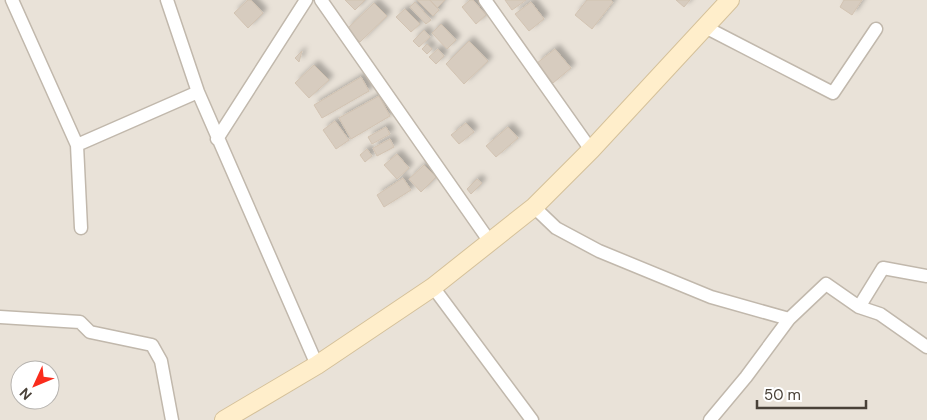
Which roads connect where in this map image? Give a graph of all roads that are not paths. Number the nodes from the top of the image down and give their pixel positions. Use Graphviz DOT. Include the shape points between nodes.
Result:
graph roads {
  1 [pos="12,0"];
  2 [pos="167,0"];
  3 [pos="306,0"];
  4 [pos="321,0"];
  5 [pos="485,0"];
  6 [pos="730,0"];
  7 [pos="705,27"];
  8 [pos="876,29"];
  9 [pos="198,92"];
  10 [pos="218,138"];
  11 [pos="77,145"];
  12 [pos="591,150"];
  13 [pos="534,207"];
  14 [pos="81,228"];
  15 [pos="490,242"];
  16 [pos="927,276"];
  17 [pos="433,287"];
  18 [pos="859,308"];
  19 [pos="0,317"];
  20 [pos="789,318"];
  21 [pos="927,346"];
  22 [pos="317,365"];
  23 [pos="172,420"];
  24 [pos="224,420"];
  25 [pos="532,420"];
  26 [pos="710,420"];
  1 -- 11 [label="street"];
  2 -- 9 [label="street"];
  3 -- 10 [label="street"];
  4 -- 15 [label="street"];
  5 -- 12 [label="street"];
  6 -- 7 [label="street"];
  7 -- 8 [label="street" via="833,94"];
  7 -- 12 [label="street"];
  9 -- 10 [label="street"];
  9 -- 11 [label="street"];
  10 -- 22 [label="street"];
  11 -- 14 [label="street"];
  12 -- 13 [label="street"];
  13 -- 15 [label="street"];
  13 -- 20 [label="street" via="556,228 599,250 711,297"];
  15 -- 17 [label="street"];
  16 -- 18 [label="street" via="883,268"];
  17 -- 22 [label="street"];
  17 -- 25 [label="street"];
  18 -- 20 [label="street" via="826,284"];
  18 -- 21 [label="street" via="880,314"];
  19 -- 23 [label="street" via="80,322 90,332 152,345 162,361"];
  20 -- 26 [label="street"];
  22 -- 24 [label="street"];
}
